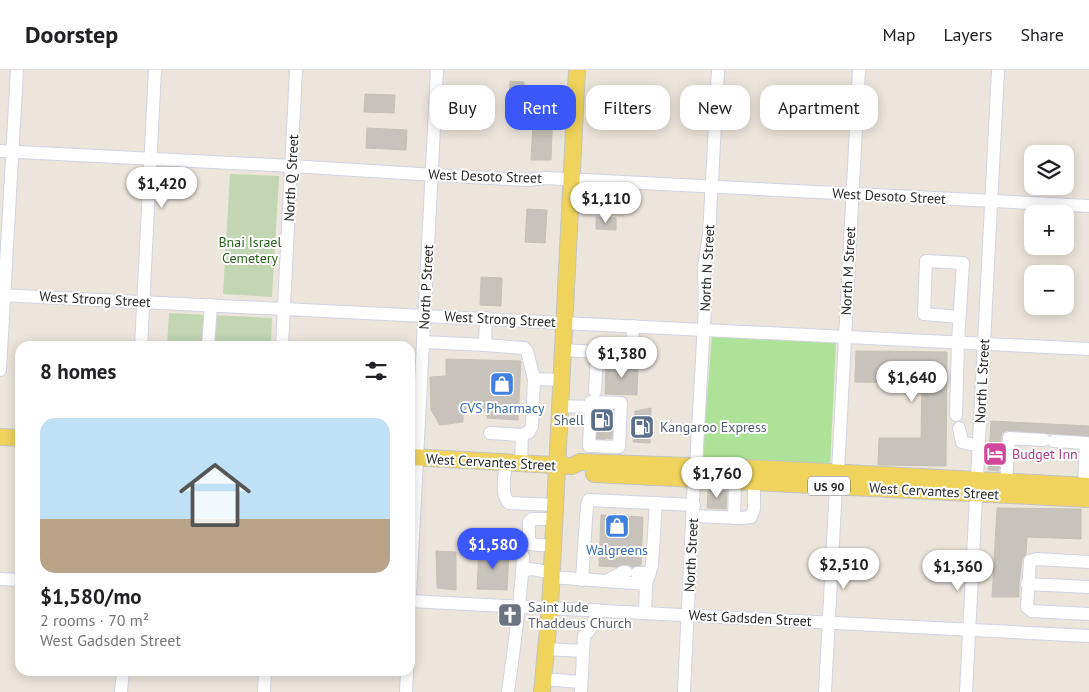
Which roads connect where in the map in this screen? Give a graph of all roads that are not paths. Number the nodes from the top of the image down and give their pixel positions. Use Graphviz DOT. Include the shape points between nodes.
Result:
graph roads {
  1 [pos="17,70"];
  2 [pos="155,70"];
  3 [pos="296,70"];
  4 [pos="437,70"];
  5 [pos="578,70"];
  6 [pos="718,70"];
  7 [pos="859,70"];
  8 [pos="998,70"];
  9 [pos="6,151"];
  10 [pos="151,158"];
  11 [pos="291,166"];
  12 [pos="431,174"];
  13 [pos="573,180"];
  14 [pos="712,187"];
  15 [pos="852,195"];
  16 [pos="991,201"];
  17 [pos="1089,206"];
  18 [pos="2,295"];
  19 [pos="144,301"];
  20 [pos="211,305"];
  21 [pos="283,308"];
  22 [pos="424,315"];
  23 [pos="959,317"];
  24 [pos="486,318"];
  25 [pos="565,322"];
  26 [pos="633,326"];
  27 [pos="704,329"];
  28 [pos="844,336"];
  29 [pos="141,341"];
  30 [pos="208,341"];
  31 [pos="282,341"];
  32 [pos="423,342"];
  33 [pos="958,342"];
  34 [pos="984,344"];
  35 [pos="485,345"];
  36 [pos="1089,349"];
  37 [pos="563,350"];
  38 [pos="597,352"];
  39 [pos="0,370"];
  40 [pos="534,379"];
  41 [pos="562,380"];
  42 [pos="595,391"];
  43 [pos="560,406"];
  44 [pos="956,414"];
  45 [pos="592,422"];
  46 [pos="618,428"];
  47 [pos="959,428"];
  48 [pos="490,433"];
  49 [pos="415,434"];
  50 [pos="522,435"];
  51 [pos="0,437"];
  52 [pos="15,438"];
  53 [pos="979,446"];
  54 [pos="415,457"];
  55 [pos="514,463"];
  56 [pos="618,464"];
  57 [pos="564,466"];
  58 [pos="695,472"];
  59 [pos="837,479"];
  60 [pos="735,481"];
  61 [pos="754,482"];
  62 [pos="1006,482"];
  63 [pos="977,486"];
  64 [pos="1087,490"];
  65 [pos="656,503"];
  66 [pos="694,510"];
  67 [pos="554,512"];
  68 [pos="734,518"];
  69 [pos="553,546"];
  70 [pos="523,556"];
  71 [pos="1089,562"];
  72 [pos="524,571"];
  73 [pos="548,574"];
  74 [pos="640,575"];
  75 [pos="0,579"];
  76 [pos="15,580"];
  77 [pos="582,580"];
  78 [pos="607,582"];
  79 [pos="1027,584"];
  80 [pos="1089,587"];
  81 [pos="415,601"];
  82 [pos="518,606"];
  83 [pos="550,608"];
  84 [pos="597,610"];
  85 [pos="645,613"];
  86 [pos="1089,614"];
  87 [pos="688,615"];
  88 [pos="829,622"];
  89 [pos="970,629"];
  90 [pos="1089,636"];
  91 [pos="546,649"];
  92 [pos="583,651"];
  93 [pos="123,676"];
  94 [pos="265,676"];
  95 [pos="407,676"];
  96 [pos="543,686"];
  97 [pos="581,687"];
  98 [pos="121,692"];
  99 [pos="264,692"];
  100 [pos="406,692"];
  101 [pos="508,692"];
  102 [pos="684,692"];
  103 [pos="825,692"];
  104 [pos="966,692"];
  1 -- 9 [label="street"];
  2 -- 10 [label="street"];
  3 -- 11 [label="street, North Q Street"];
  4 -- 12 [label="street, North P Street"];
  5 -- 13 [label="main road"];
  6 -- 14 [label="street, North N Street"];
  7 -- 15 [label="street, North M Street"];
  8 -- 16 [label="street, North L Street"];
  9 -- 10 [label="street, West Desoto Street"];
  9 -- 18 [label="street"];
  10 -- 11 [label="street, West Desoto Street"];
  10 -- 19 [label="street"];
  11 -- 12 [label="street, West Desoto Street"];
  11 -- 21 [label="street, North Q Street"];
  12 -- 13 [label="street, West Desoto Street"];
  12 -- 22 [label="street, North P Street"];
  13 -- 14 [label="street, West Desoto Street"];
  13 -- 25 [label="main road"];
  14 -- 15 [label="street, West Desoto Street"];
  14 -- 27 [label="street, North N Street" via="704,267"];
  15 -- 16 [label="street, West Desoto Street"];
  15 -- 28 [label="street, North M Street"];
  16 -- 17 [label="street, West Desoto Street"];
  16 -- 34 [label="street, North L Street"];
  18 -- 19 [label="street, West Strong Street"];
  18 -- 39 [label="street"];
  19 -- 20 [label="street, West Strong Street"];
  19 -- 29 [label="street"];
  20 -- 21 [label="street, West Strong Street"];
  20 -- 30 [label="street"];
  21 -- 22 [label="street, West Strong Street"];
  21 -- 31 [label="street, North Q Street"];
  22 -- 24 [label="street, West Strong Street"];
  22 -- 32 [label="street, North P Street"];
  23 -- 23 [label="street" via="963,263 926,261 924,314"];
  23 -- 33 [label="street"];
  24 -- 25 [label="street, West Strong Street"];
  24 -- 35 [label="street"];
  25 -- 26 [label="street, West Strong Street"];
  25 -- 37 [label="main road"];
  26 -- 27 [label="street, West Strong Street"];
  26 -- 38 [label="street" via="630,354"];
  27 -- 28 [label="street, West Strong Street"];
  27 -- 58 [label="street, North N Street"];
  28 -- 33 [label="street, West Strong Street"];
  28 -- 59 [label="street, North M Street"];
  32 -- 35 [label="street"];
  32 -- 49 [label="street, North P Street"];
  33 -- 34 [label="street, West Strong Street"];
  33 -- 44 [label="street"];
  34 -- 36 [label="street, West Strong Street"];
  34 -- 53 [label="street, North L Street"];
  35 -- 40 [label="street" via="526,349"];
  37 -- 38 [label="street"];
  37 -- 41 [label="main road"];
  38 -- 42 [label="street"];
  40 -- 41 [label="street"];
  40 -- 50 [label="street" via="532,426"];
  41 -- 43 [label="main road"];
  43 -- 45 [label="street"];
  43 -- 57 [label="main road"];
  45 -- 46 [label="street" via="589,446"];
  45 -- 46 [label="street" via="591,402 621,403"];
  46 -- 56 [label="street"];
  47 -- 53 [label="street" via="962,442"];
  48 -- 50 [label="street"];
  50 -- 55 [label="street"];
  51 -- 52 [label="main road"];
  53 -- 63 [label="street, North L Street"];
  54 -- 55 [label="main road, West Cervantes Street / US 90"];
  55 -- 57 [label="main road, West Cervantes Street / US 90"];
  55 -- 67 [label="street" via="504,492 506,500"];
  56 -- 57 [label="main road, West Cervantes Street / US 90" via="580,462"];
  56 -- 58 [label="main road, West Cervantes Street / US 90"];
  57 -- 58 [label="main road, West Cervantes Street / US 90" via="579,473"];
  57 -- 67 [label="main road"];
  58 -- 59 [label="main road, West Cervantes Street / US 90"];
  58 -- 60 [label="main road, West Cervantes Street / US 90"];
  58 -- 66 [label="street, North Street"];
  59 -- 61 [label="main road, West Cervantes Street / US 90"];
  59 -- 63 [label="main road, West Cervantes Street / US 90"];
  59 -- 88 [label="street, North M Street"];
  60 -- 61 [label="main road, West Cervantes Street / US 90"];
  60 -- 68 [label="street"];
  61 -- 68 [label="street" via="751,517"];
  62 -- 63 [label="main road, West Cervantes Street / US 90"];
  62 -- 64 [label="main road, West Cervantes Street / US 90"];
  62 -- 64 [label="street" via="1010,438 1086,442"];
  63 -- 64 [label="main road, West Cervantes Street / US 90"];
  63 -- 89 [label="street, North L Street"];
  65 -- 66 [label="street"];
  65 -- 74 [label="street" via="652,565"];
  65 -- 77 [label="street" via="590,500"];
  66 -- 68 [label="street"];
  66 -- 87 [label="street, North Street"];
  67 -- 69 [label="main road"];
  67 -- 69 [label="street" via="529,522 529,544"];
  69 -- 73 [label="main road"];
  70 -- 72 [label="street"];
  71 -- 79 [label="street" via="1033,559 1028,566"];
  72 -- 73 [label="street" via="536,569"];
  72 -- 82 [label="street"];
  73 -- 77 [label="street"];
  73 -- 83 [label="main road"];
  74 -- 78 [label="street"];
  74 -- 78 [label="street" via="622,572"];
  74 -- 85 [label="street"];
  75 -- 76 [label="street"];
  77 -- 78 [label="street"];
  79 -- 80 [label="street"];
  79 -- 86 [label="street" via="1026,607 1032,611"];
  81 -- 82 [label="street, West Gadsden Street"];
  82 -- 83 [label="street, West Gadsden Street"];
  82 -- 101 [label="street"];
  83 -- 84 [label="street, West Gadsden Street"];
  83 -- 91 [label="main road"];
  84 -- 85 [label="street, West Gadsden Street"];
  84 -- 92 [label="street" via="596,620 584,636"];
  85 -- 87 [label="street, West Gadsden Street"];
  87 -- 88 [label="street, West Gadsden Street"];
  87 -- 102 [label="street, North Street"];
  88 -- 89 [label="street, West Gadsden Street"];
  88 -- 103 [label="street, North M Street"];
  89 -- 90 [label="street, West Gadsden Street"];
  89 -- 104 [label="street, North L Street"];
  91 -- 92 [label="street"];
  91 -- 96 [label="main road"];
  92 -- 97 [label="street"];
  93 -- 98 [label="street"];
  94 -- 99 [label="street"];
  95 -- 100 [label="street"];
  96 -- 97 [label="street"];
}
